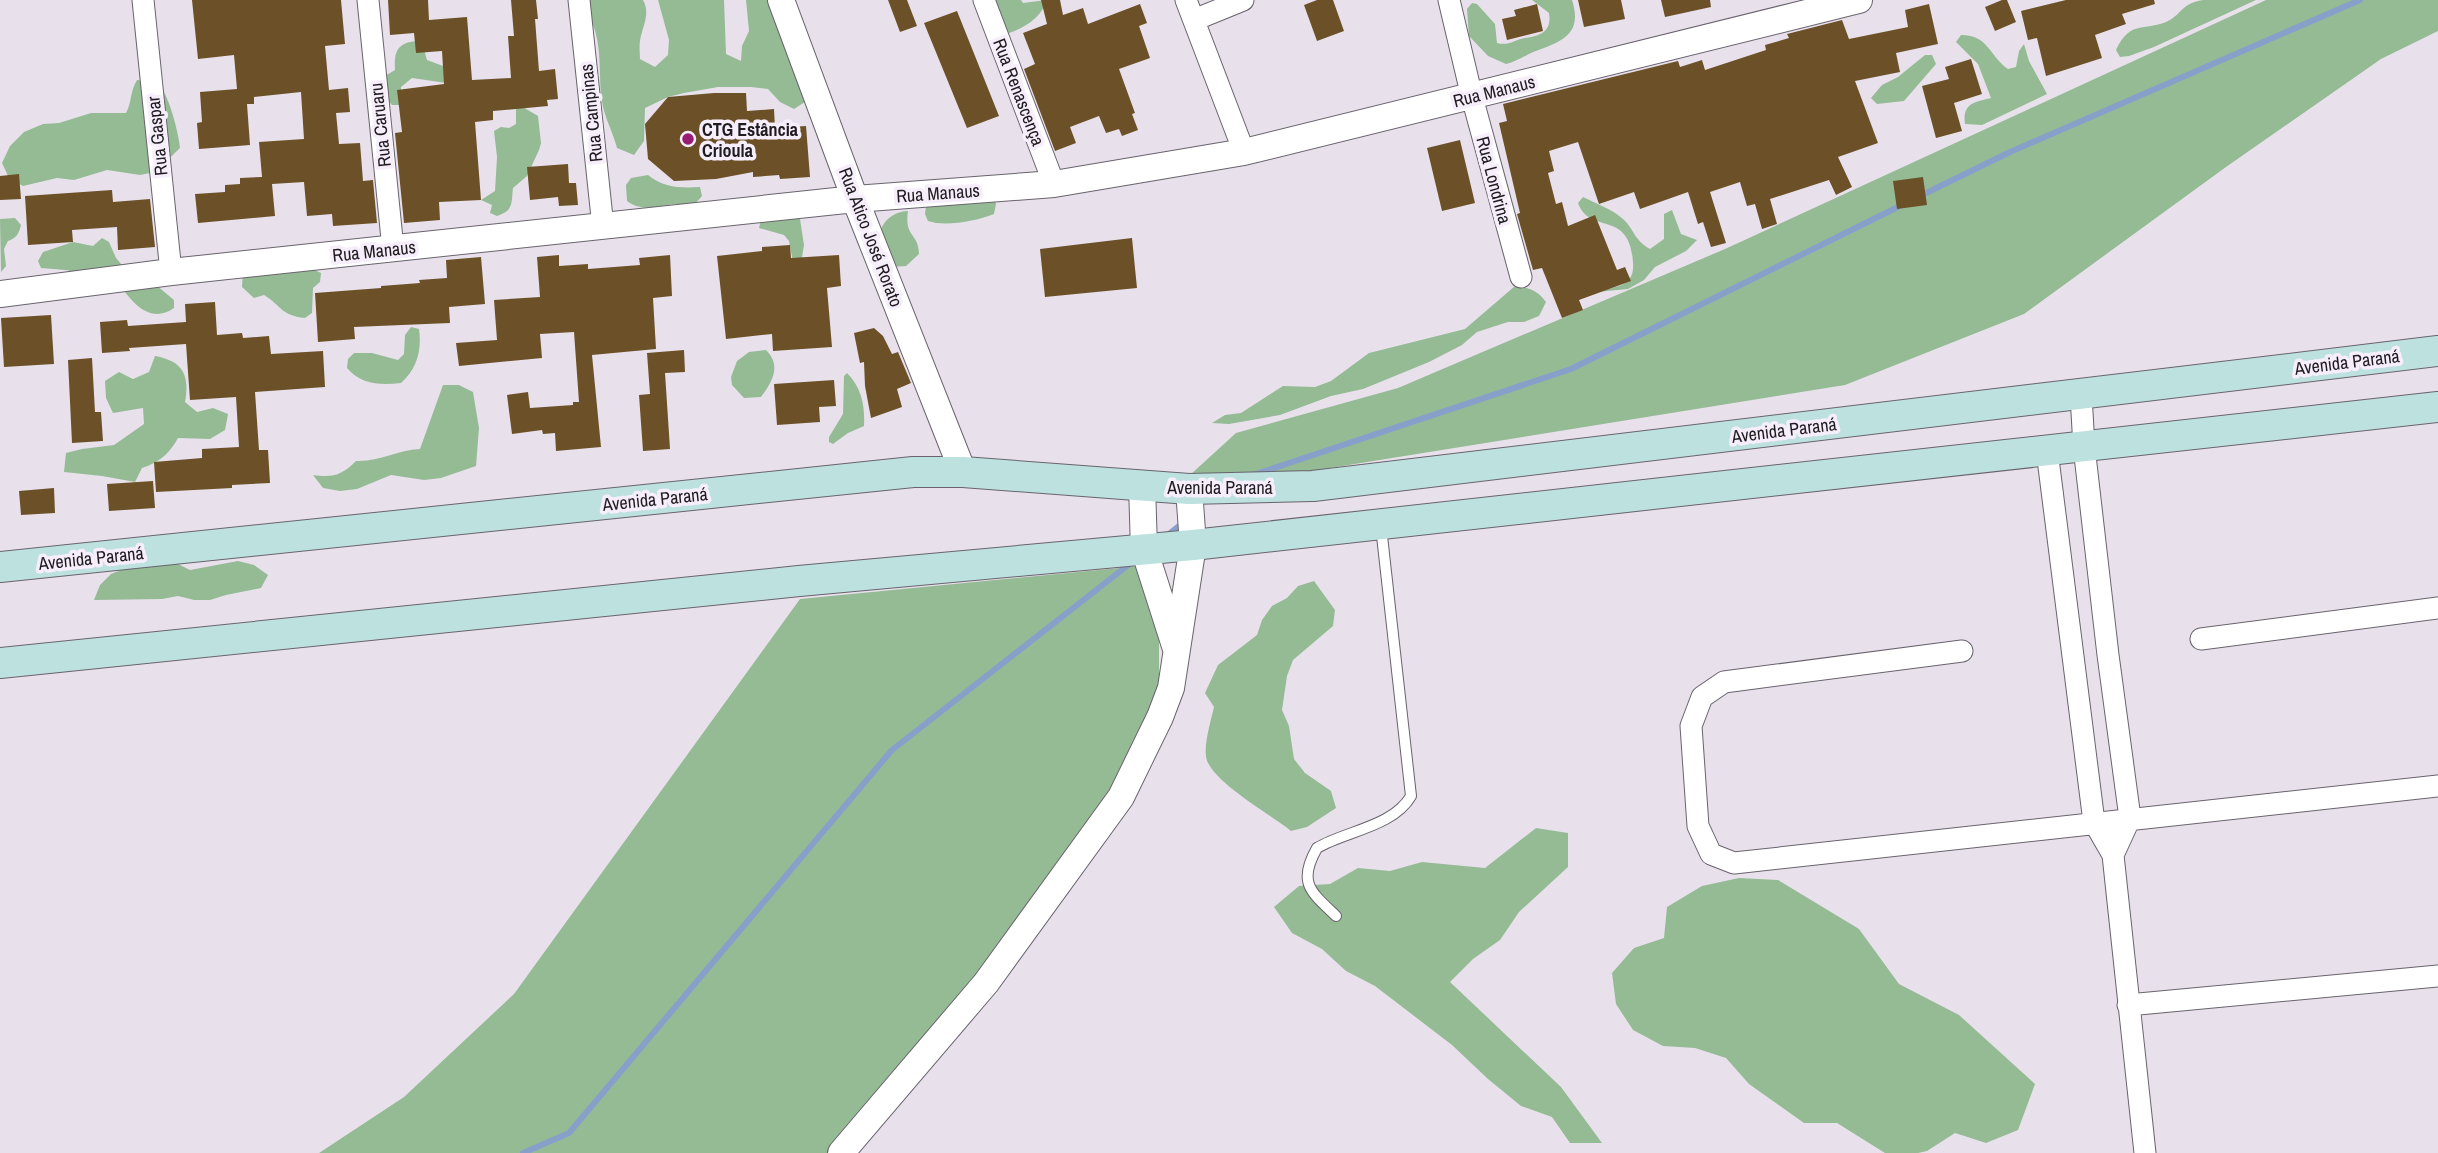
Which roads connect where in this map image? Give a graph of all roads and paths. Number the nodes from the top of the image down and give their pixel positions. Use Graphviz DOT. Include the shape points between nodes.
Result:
graph roads {
  1 [pos="143,0"];
  2 [pos="368,0"];
  3 [pos="579,0"];
  4 [pos="781,0"];
  5 [pos="984,0"];
  6 [pos="1186,0"];
  7 [pos="1243,0"];
  8 [pos="1449,0"];
  9 [pos="1859,0"];
  10 [pos="1194,20"];
  11 [pos="1472,97"];
  12 [pos="1244,152"];
  13 [pos="1054,184"];
  14 [pos="855,199"];
  15 [pos="603,227"];
  16 [pos="393,249"];
  17 [pos="171,272"];
  18 [pos="1521,277"];
  19 [pos="0,294"];
  20 [pos="2438,351"];
  21 [pos="2081,395"];
  22 [pos="2438,407"];
  23 [pos="2084,447"];
  24 [pos="2046,451"];
  25 [pos="964,472"];
  26 [pos="1142,485"];
  27 [pos="1199,489"];
  28 [pos="1381,524"];
  29 [pos="1193,545"];
  30 [pos="1143,549"];
  31 [pos="0,567"];
  32 [pos="2102,597"];
  33 [pos="2066,601"];
  34 [pos="2438,608"];
  35 [pos="2202,639"];
  36 [pos="1962,651"];
  37 [pos="1178,654"];
  38 [pos="0,663"];
  39 [pos="2115,706"];
  40 [pos="2080,710"];
  41 [pos="2438,786"];
  42 [pos="2130,818"];
  43 [pos="2094,822"];
  44 [pos="2113,855"];
  45 [pos="1336,916"];
  46 [pos="2438,976"];
  47 [pos="2128,1005"];
  48 [pos="841,1153"];
  49 [pos="2145,1153"];
  1 -- 17 [label="street, Rua Gaspar"];
  2 -- 16 [label="street, Rua Caruaru"];
  3 -- 15 [label="street, Rua Campinas"];
  4 -- 14 [label="street, Rua Atico José Rorato"];
  5 -- 13 [label="street, Rua Renascença"];
  6 -- 10 [label="street"];
  7 -- 10 [label="street"];
  8 -- 11 [label="street, Rua Londrina"];
  9 -- 11 [label="street, Rua Manaus"];
  10 -- 12 [label="street"];
  11 -- 12 [label="street, Rua Manaus"];
  11 -- 18 [label="street, Rua Londrina"];
  12 -- 13 [label="street, Rua Manaus"];
  13 -- 14 [label="street, Rua Manaus"];
  14 -- 15 [label="street, Rua Manaus"];
  14 -- 25 [label="street, Rua Atico José Rorato"];
  15 -- 16 [label="street, Rua Manaus"];
  16 -- 17 [label="street, Rua Manaus"];
  17 -- 19 [label="street, Rua Manaus"];
  20 -- 21 [label="main road, Avenida Paraná"];
  21 -- 23 [label="street"];
  21 -- 27 [label="main road, Avenida Paraná" via="1313,486"];
  22 -- 23 [label="main road"];
  23 -- 24 [label="main road"];
  23 -- 32 [label="street"];
  24 -- 28 [label="main road"];
  24 -- 33 [label="street"];
  25 -- 26 [label="main road, Avenida Paraná"];
  25 -- 31 [label="main road, Avenida Paraná" via="913,472"];
  26 -- 27 [label="main road, Avenida Paraná"];
  26 -- 30 [label="street"];
  27 -- 29 [label="street"];
  28 -- 29 [label="main road"];
  28 -- 45 [label="lane" via="1411,796 1407,804 1379,822 1317,848 1306,871 1311,892"];
  29 -- 30 [label="main road"];
  29 -- 37 [label="street"];
  30 -- 37 [label="street"];
  30 -- 38 [label="main road"];
  32 -- 33 [label="street"];
  32 -- 39 [label="street"];
  33 -- 40 [label="street"];
  34 -- 35 [label="street"];
  36 -- 43 [label="street" via="1724,682 1702,697 1691,726 1698,826 1711,854 1734,863"];
  37 -- 48 [label="street" via="1160,717 1121,797 986,983"];
  39 -- 40 [label="street"];
  39 -- 42 [label="street"];
  40 -- 43 [label="street"];
  41 -- 42 [label="street"];
  42 -- 43 [label="street"];
  42 -- 44 [label="street"];
  43 -- 44 [label="street"];
  44 -- 47 [label="street"];
  46 -- 47 [label="street"];
  47 -- 49 [label="street"];
}
